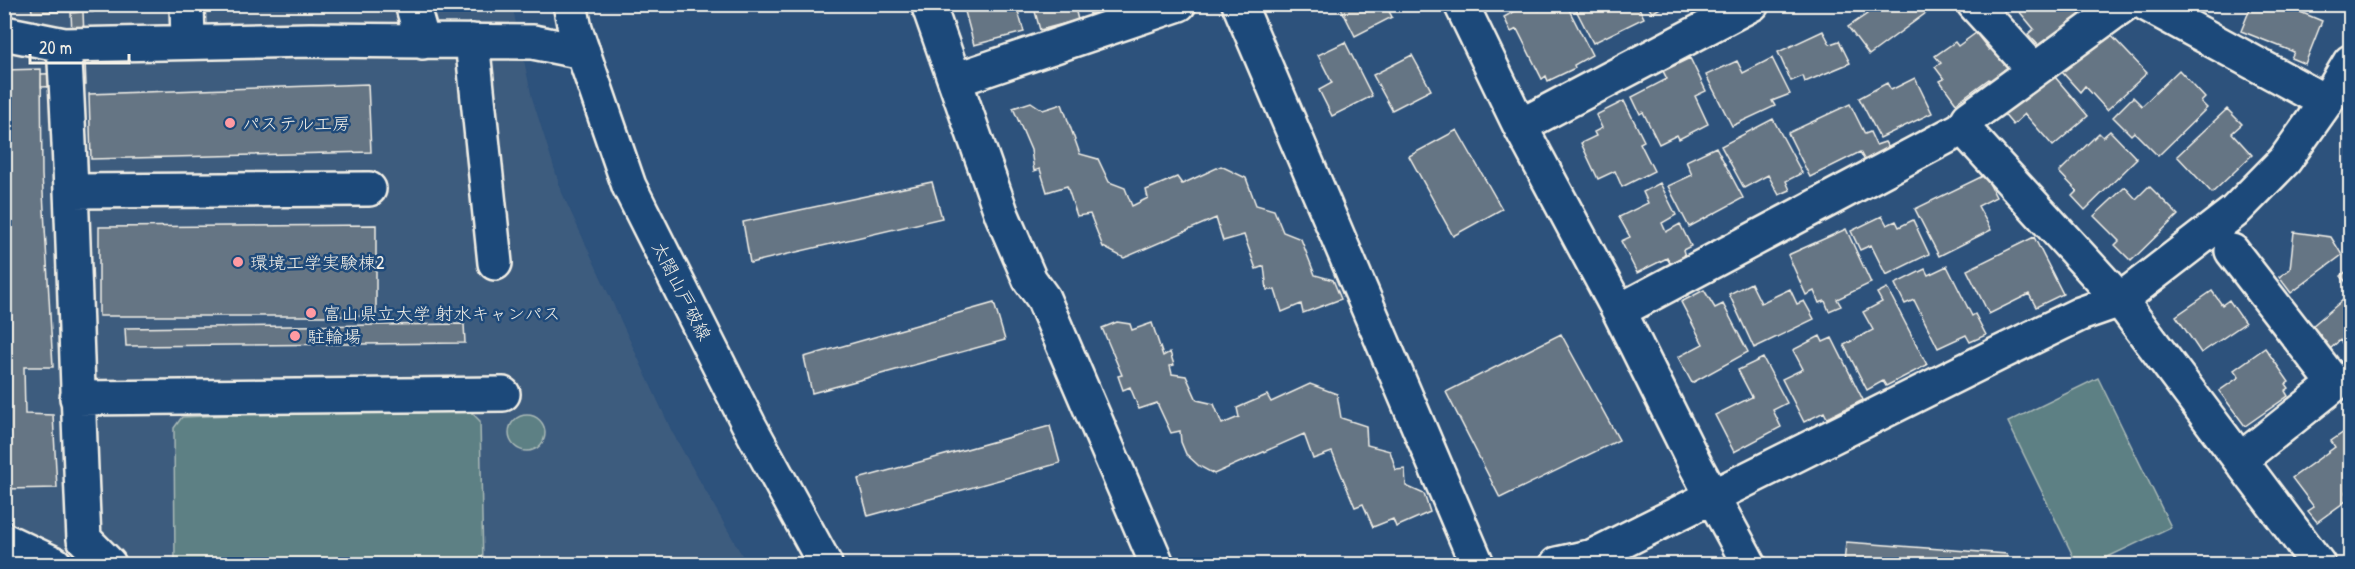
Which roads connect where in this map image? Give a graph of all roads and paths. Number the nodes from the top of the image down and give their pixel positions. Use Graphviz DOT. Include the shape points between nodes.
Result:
graph roads {
  1 [pos="187,4"];
  2 [pos="412,4"];
  3 [pos="570,4"];
  4 [pos="928,4"];
  5 [pos="1179,4"];
  6 [pos="1239,4"];
  7 [pos="1461,4"];
  8 [pos="1752,4"];
  9 [pos="1974,4"];
  10 [pos="2125,4"];
  11 [pos="2146,4"];
  12 [pos="4,33"];
  13 [pos="472,41"];
  14 [pos="188,42"];
  15 [pos="423,42"];
  16 [pos="80,45"];
  17 [pos="583,52"];
  18 [pos="2350,62"];
  19 [pos="2034,70"];
  20 [pos="955,80"];
  21 [pos="2326,102"];
  22 [pos="1520,126"];
  23 [pos="1963,128"];
  24 [pos="369,189"];
  25 [pos="72,191"];
  26 [pos="2232,251"];
  27 [pos="495,263"];
  28 [pos="2120,300"];
  29 [pos="1619,311"];
  30 [pos="2343,378"];
  31 [pos="503,394"];
  32 [pos="77,398"];
  33 [pos="2240,460"];
  34 [pos="1713,498"];
  35 [pos="4,540"];
  36 [pos="55,564"];
  37 [pos="109,564"];
  38 [pos="825,564"];
  39 [pos="1157,564"];
  40 [pos="1477,564"];
  41 [pos="1557,564"];
  42 [pos="1749,564"];
  43 [pos="2318,564"];
  1 -- 14 [label="street"];
  2 -- 15 [label="street"];
  3 -- 17 [label="street, 太閤山戸破線"];
  4 -- 20 [label="street"];
  5 -- 20 [label="street"];
  6 -- 40 [label="street"];
  7 -- 22 [label="street"];
  8 -- 22 [label="street"];
  9 -- 19 [label="street"];
  10 -- 19 [label="street"];
  11 -- 21 [label="street"];
  12 -- 16 [label="street"];
  13 -- 15 [label="street"];
  13 -- 17 [label="street" via="533,42"];
  13 -- 27 [label="street"];
  14 -- 15 [label="street"];
  14 -- 16 [label="street"];
  16 -- 25 [label="street"];
  17 -- 38 [label="street, 太閤山戸破線" via="629,186 749,425"];
  18 -- 21 [label="street"];
  19 -- 23 [label="street" via="1969,118"];
  20 -- 39 [label="street" via="1002,215 1030,280 1043,298"];
  21 -- 28 [label="street" via="2284,160 2234,212"];
  22 -- 29 [label="street"];
  23 -- 28 [label="street"];
  23 -- 29 [label="street"];
  24 -- 25 [label="street"];
  25 -- 32 [label="street"];
  26 -- 30 [label="street"];
  28 -- 33 [label="street"];
  28 -- 34 [label="street" via="2080,314"];
  29 -- 34 [label="street"];
  30 -- 33 [label="street"];
  31 -- 32 [label="street"];
  32 -- 37 [label="street" via="84,539"];
  33 -- 43 [label="street"];
  34 -- 41 [label="street" via="1593,556"];
  34 -- 42 [label="street"];
  35 -- 36 [label="street"];
}
